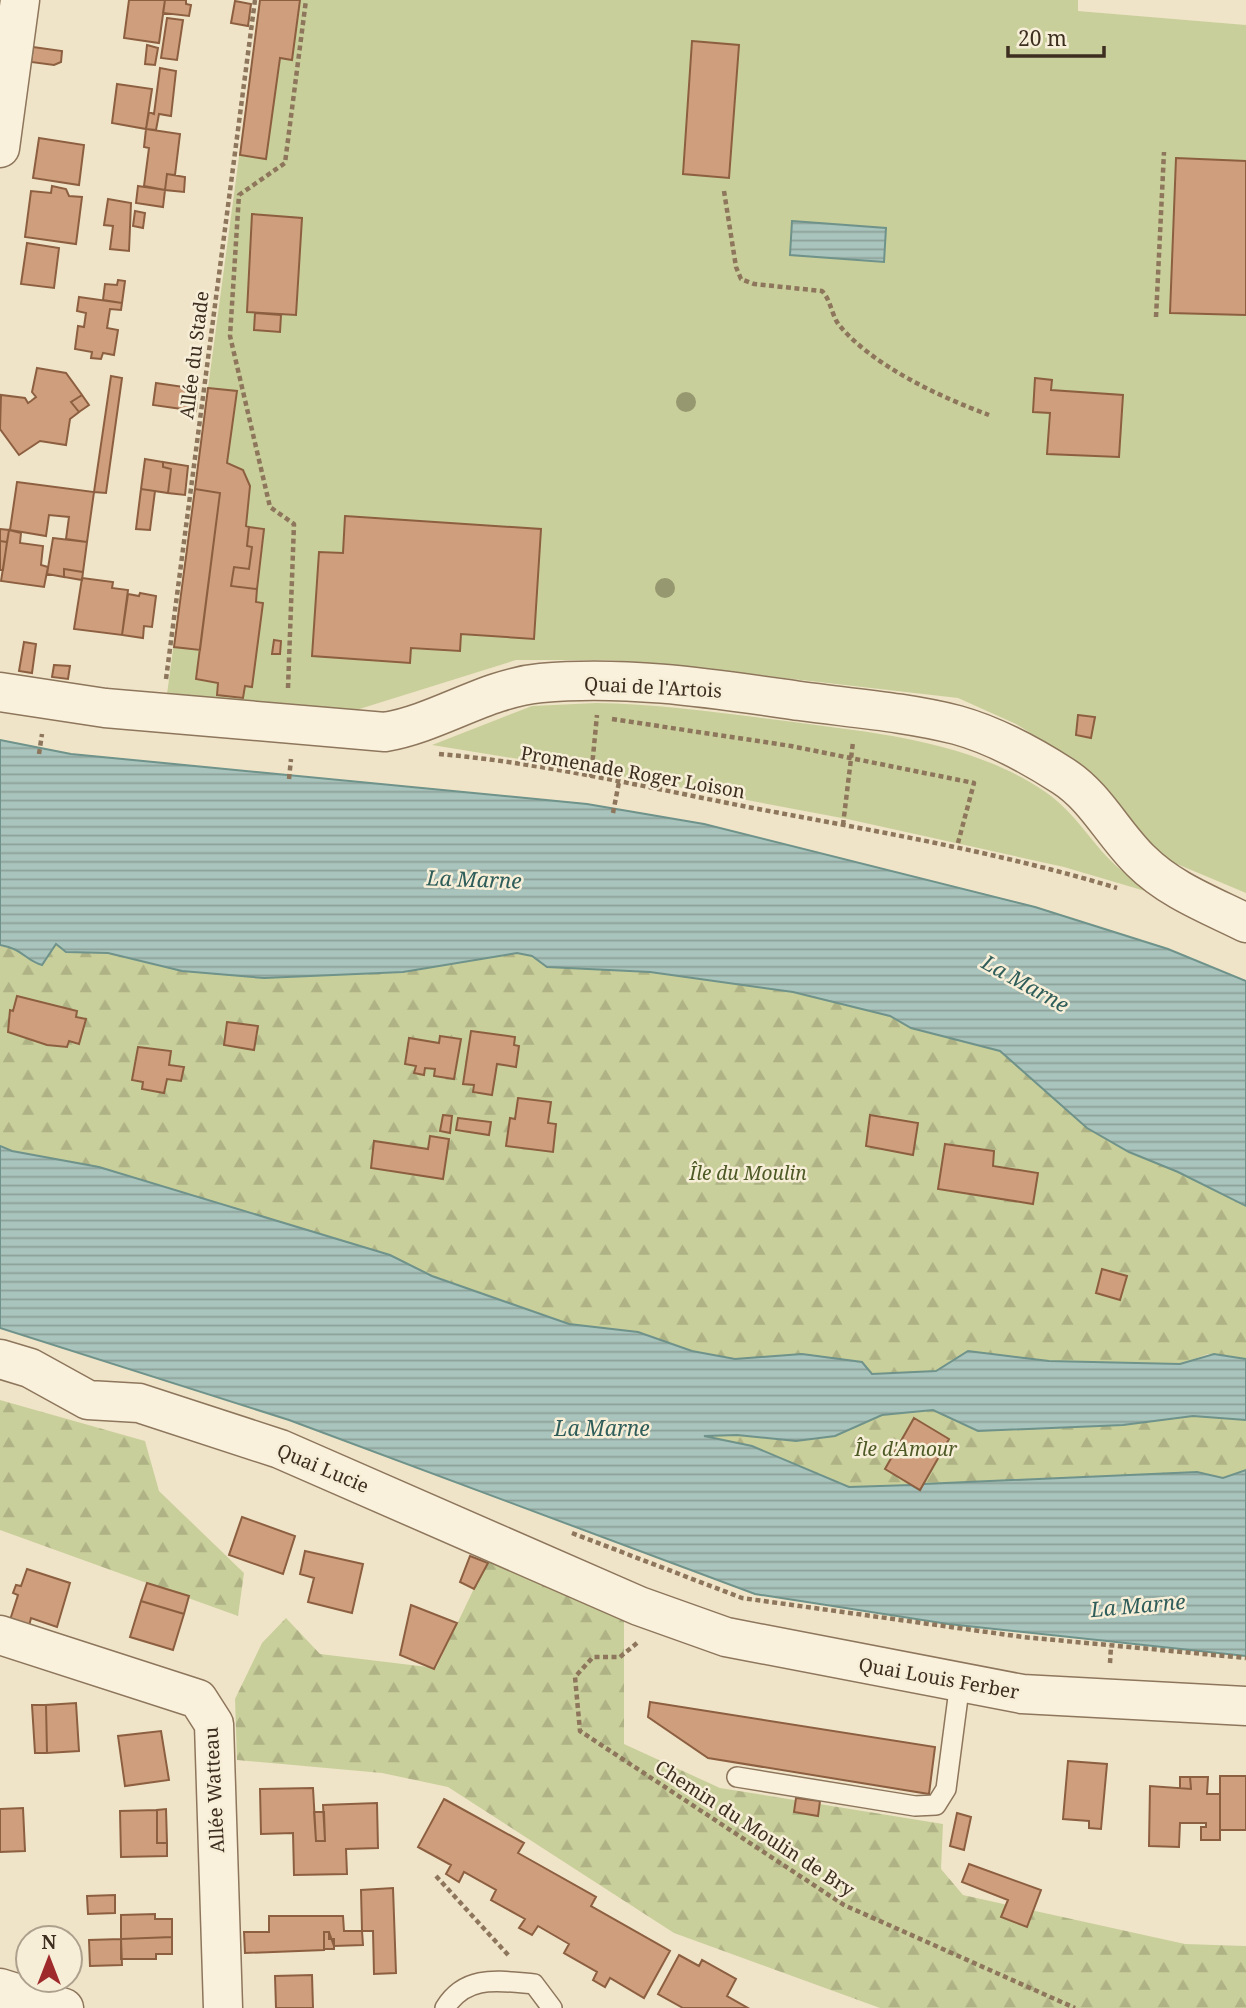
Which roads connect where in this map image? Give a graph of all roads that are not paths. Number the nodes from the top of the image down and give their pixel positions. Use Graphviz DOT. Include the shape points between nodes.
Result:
graph roads {
  1 [pos="20,0"];
  2 [pos="0,148"];
  3 [pos="0,692"];
  4 [pos="1246,923"];
  5 [pos="0,1359"];
  6 [pos="636,1625"];
  7 [pos="0,1636"];
  8 [pos="937,1685"];
  9 [pos="1246,1706"];
  10 [pos="737,1777"];
  11 [pos="0,1988"];
  12 [pos="64,2008"];
  13 [pos="223,2008"];
  14 [pos="445,2008"];
  15 [pos="552,2008"];
  1 -- 2 [label="street"];
  3 -- 4 [label="street, Quai de l'Artois" via="285,726 385,732 406,729 505,691 539,683 595,681 690,686 919,718 960,726 1064,776 1156,875"];
  5 -- 6 [label="street, Quai Lucie" via="30,1368 88,1400 139,1403 280,1449"];
  6 -- 8 [label="street, Quai Louis Ferber" via="726,1637"];
  7 -- 13 [label="street, Allée Watteau" via="198,1699 214,1724"];
  8 -- 9 [label="street, Quai Louis Ferber"];
  8 -- 10 [label="lane" via="946,1789 936,1805 915,1806"];
  11 -- 12 [label="street"];
  14 -- 15 [label="lane" via="454,1994 486,1980 534,1984"];
}
